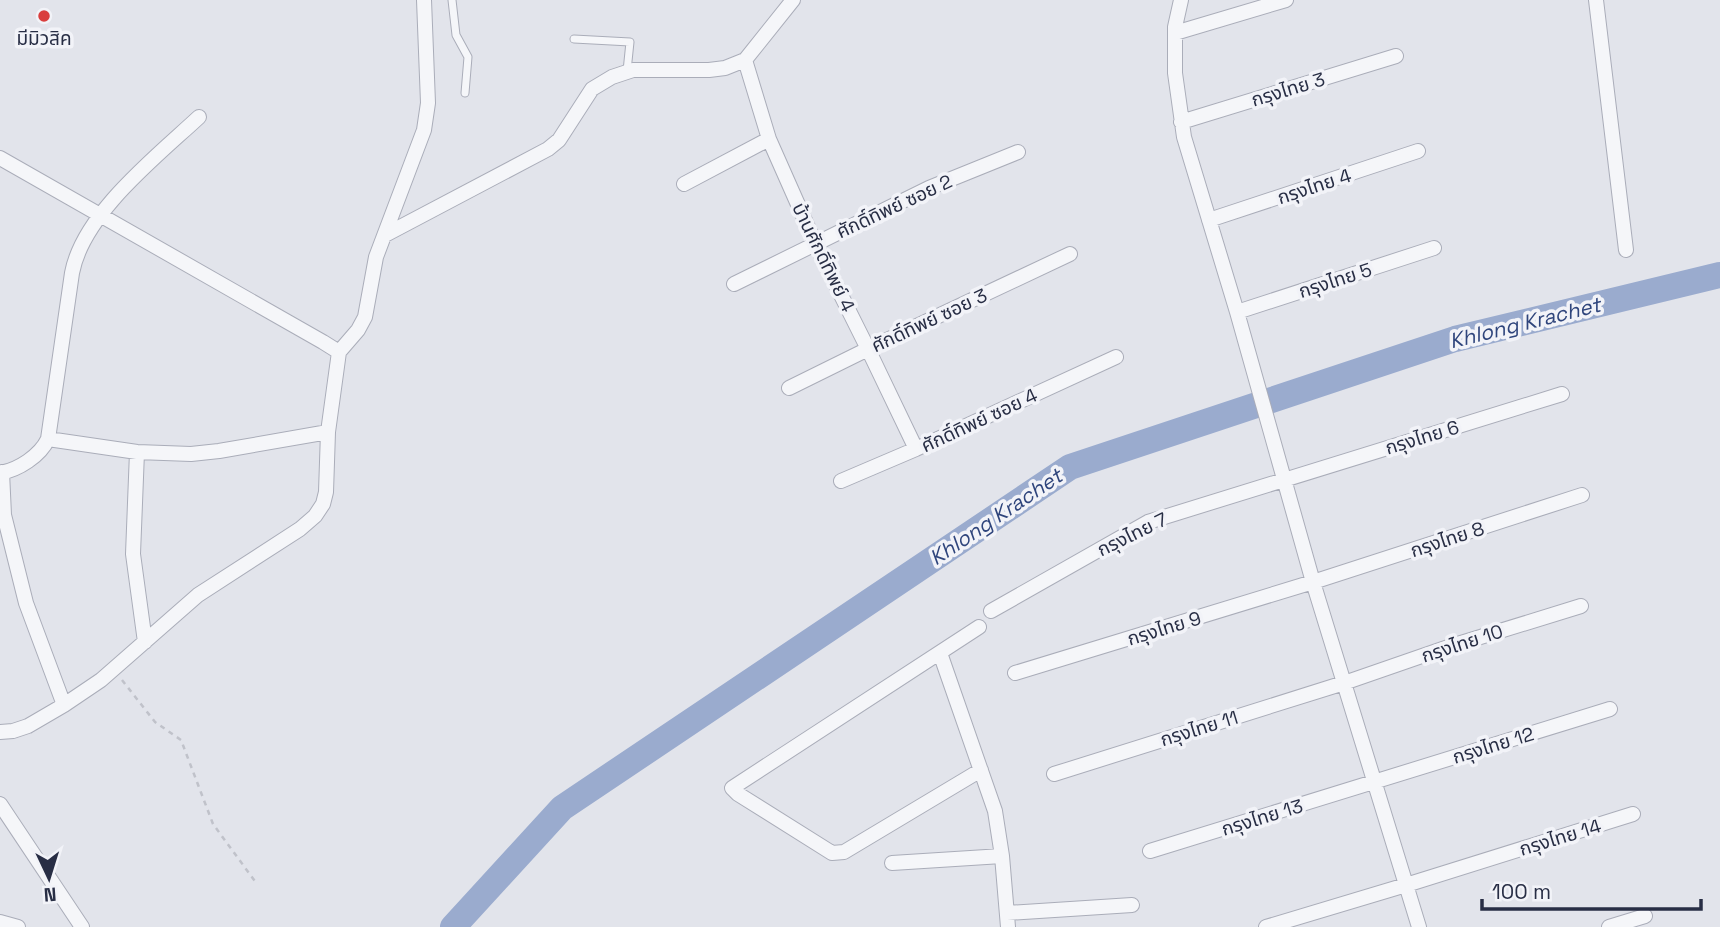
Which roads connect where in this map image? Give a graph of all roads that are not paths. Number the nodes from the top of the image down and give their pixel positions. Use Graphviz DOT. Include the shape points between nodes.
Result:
graph roads {
  1 [pos="424,0"];
  2 [pos="452,0"];
  3 [pos="793,0"];
  4 [pos="1181,0"];
  5 [pos="1286,0"];
  6 [pos="1596,0"];
  7 [pos="1175,33"];
  8 [pos="574,39"];
  9 [pos="1396,56"];
  10 [pos="745,60"];
  11 [pos="627,72"];
  12 [pos="464,93"];
  13 [pos="199,117"];
  14 [pos="1181,122"];
  15 [pos="769,139"];
  16 [pos="1018,152"];
  17 [pos="1418,152"];
  18 [pos="0,158"];
  19 [pos="684,184"];
  20 [pos="101,215"];
  21 [pos="1209,220"];
  22 [pos="385,235"];
  23 [pos="815,243"];
  24 [pos="1434,248"];
  25 [pos="1626,250"];
  26 [pos="1070,254"];
  27 [pos="734,284"];
  28 [pos="1237,312"];
  29 [pos="868,349"];
  30 [pos="339,352"];
  31 [pos="1116,358"];
  32 [pos="789,388"];
  33 [pos="1562,394"];
  34 [pos="328,432"];
  35 [pos="48,439"];
  36 [pos="916,449"];
  37 [pos="137,452"];
  38 [pos="1,472"];
  39 [pos="1283,480"];
  40 [pos="841,481"];
  41 [pos="1582,495"];
  42 [pos="1313,582"];
  43 [pos="1581,606"];
  44 [pos="991,611"];
  45 [pos="979,627"];
  46 [pos="145,642"];
  47 [pos="940,653"];
  48 [pos="1015,673"];
  49 [pos="1344,683"];
  50 [pos="64,705"];
  51 [pos="1610,709"];
  52 [pos="0,732"];
  53 [pos="981,770"];
  54 [pos="1054,774"];
  55 [pos="1375,782"];
  56 [pos="0,804"];
  57 [pos="1633,814"];
  58 [pos="1150,851"];
  59 [pos="1002,856"];
  60 [pos="892,863"];
  61 [pos="1406,885"];
  62 [pos="1132,905"];
  63 [pos="1645,916"];
  64 [pos="1008,920"];
  65 [pos="0,922"];
  66 [pos="18,927"];
  67 [pos="82,927"];
  68 [pos="1266,927"];
  69 [pos="1419,927"];
  70 [pos="1609,927"];
  1 -- 22 [label="street" via="427,116"];
  2 -- 12 [label="lane" via="456,35 468,57"];
  3 -- 10 [label="street"];
  4 -- 7 [label="street"];
  5 -- 7 [label="street"];
  6 -- 25 [label="street"];
  7 -- 14 [label="street"];
  8 -- 11 [label="lane" via="629,42"];
  9 -- 14 [label="street, กรุงไทย 3"];
  10 -- 11 [label="street" via="709,70"];
  10 -- 15 [label="street, บ้านศักดิ์ทิพย์ 4"];
  11 -- 22 [label="street" via="592,89 559,140 548,149"];
  13 -- 20 [label="street" via="133,178"];
  14 -- 21 [label="street"];
  15 -- 19 [label="street"];
  15 -- 23 [label="street, บ้านศักดิ์ทิพย์ 4"];
  16 -- 23 [label="street, ศักดิ์ทิพย์ ซอย 2" via="929,188"];
  17 -- 21 [label="street, กรุงไทย 4"];
  18 -- 20 [label="street"];
  20 -- 30 [label="street"];
  20 -- 35 [label="street" via="74,262"];
  21 -- 28 [label="street"];
  22 -- 30 [label="street" via="376,257 365,317"];
  23 -- 27 [label="street, ศักดิ์ทิพย์ ซอย 2"];
  23 -- 29 [label="street, บ้านศักดิ์ทิพย์ 4"];
  24 -- 28 [label="street, กรุงไทย 5"];
  26 -- 29 [label="street, ศักดิ์ทิพย์ ซอย 3"];
  28 -- 39 [label="street"];
  29 -- 32 [label="street, ศักดิ์ทิพย์ ซอย 3"];
  29 -- 36 [label="street, บ้านศักดิ์ทิพย์ 4"];
  30 -- 34 [label="street"];
  31 -- 36 [label="street, ศักดิ์ทิพย์ ซอย 4"];
  33 -- 39 [label="street, กรุงไทย 6"];
  34 -- 37 [label="street" via="191,454"];
  34 -- 46 [label="street" via="326,492 315,516 198,595"];
  35 -- 37 [label="street"];
  35 -- 38 [label="street" via="20,467"];
  36 -- 40 [label="street, ศักดิ์ทิพย์ ซอย 4"];
  37 -- 46 [label="street" via="133,554"];
  38 -- 50 [label="street" via="4,515 26,603"];
  39 -- 42 [label="street"];
  39 -- 44 [label="street, กรุงไทย 7" via="1148,522"];
  41 -- 42 [label="street, กรุงไทย 8"];
  42 -- 48 [label="street, กรุงไทย 9"];
  42 -- 49 [label="street"];
  43 -- 49 [label="street, กรุงไทย 10"];
  45 -- 47 [label="street"];
  46 -- 50 [label="street"];
  47 -- 53 [label="street"];
  47 -- 53 [label="street" via="732,788 832,853 844,852"];
  49 -- 54 [label="street, กรุงไทย 11"];
  49 -- 55 [label="street"];
  50 -- 52 [label="street" via="28,726"];
  51 -- 55 [label="street, กรุงไทย 12"];
  53 -- 59 [label="street" via="995,811"];
  55 -- 58 [label="street, กรุงไทย 13"];
  55 -- 61 [label="street"];
  56 -- 67 [label="street"];
  57 -- 61 [label="street, กรุงไทย 14"];
  59 -- 60 [label="street"];
  59 -- 64 [label="street"];
  61 -- 68 [label="street, กรุงไทย 14"];
  61 -- 69 [label="street"];
  62 -- 64 [label="street"];
  63 -- 70 [label="street"];
  65 -- 66 [label="street"];
}
